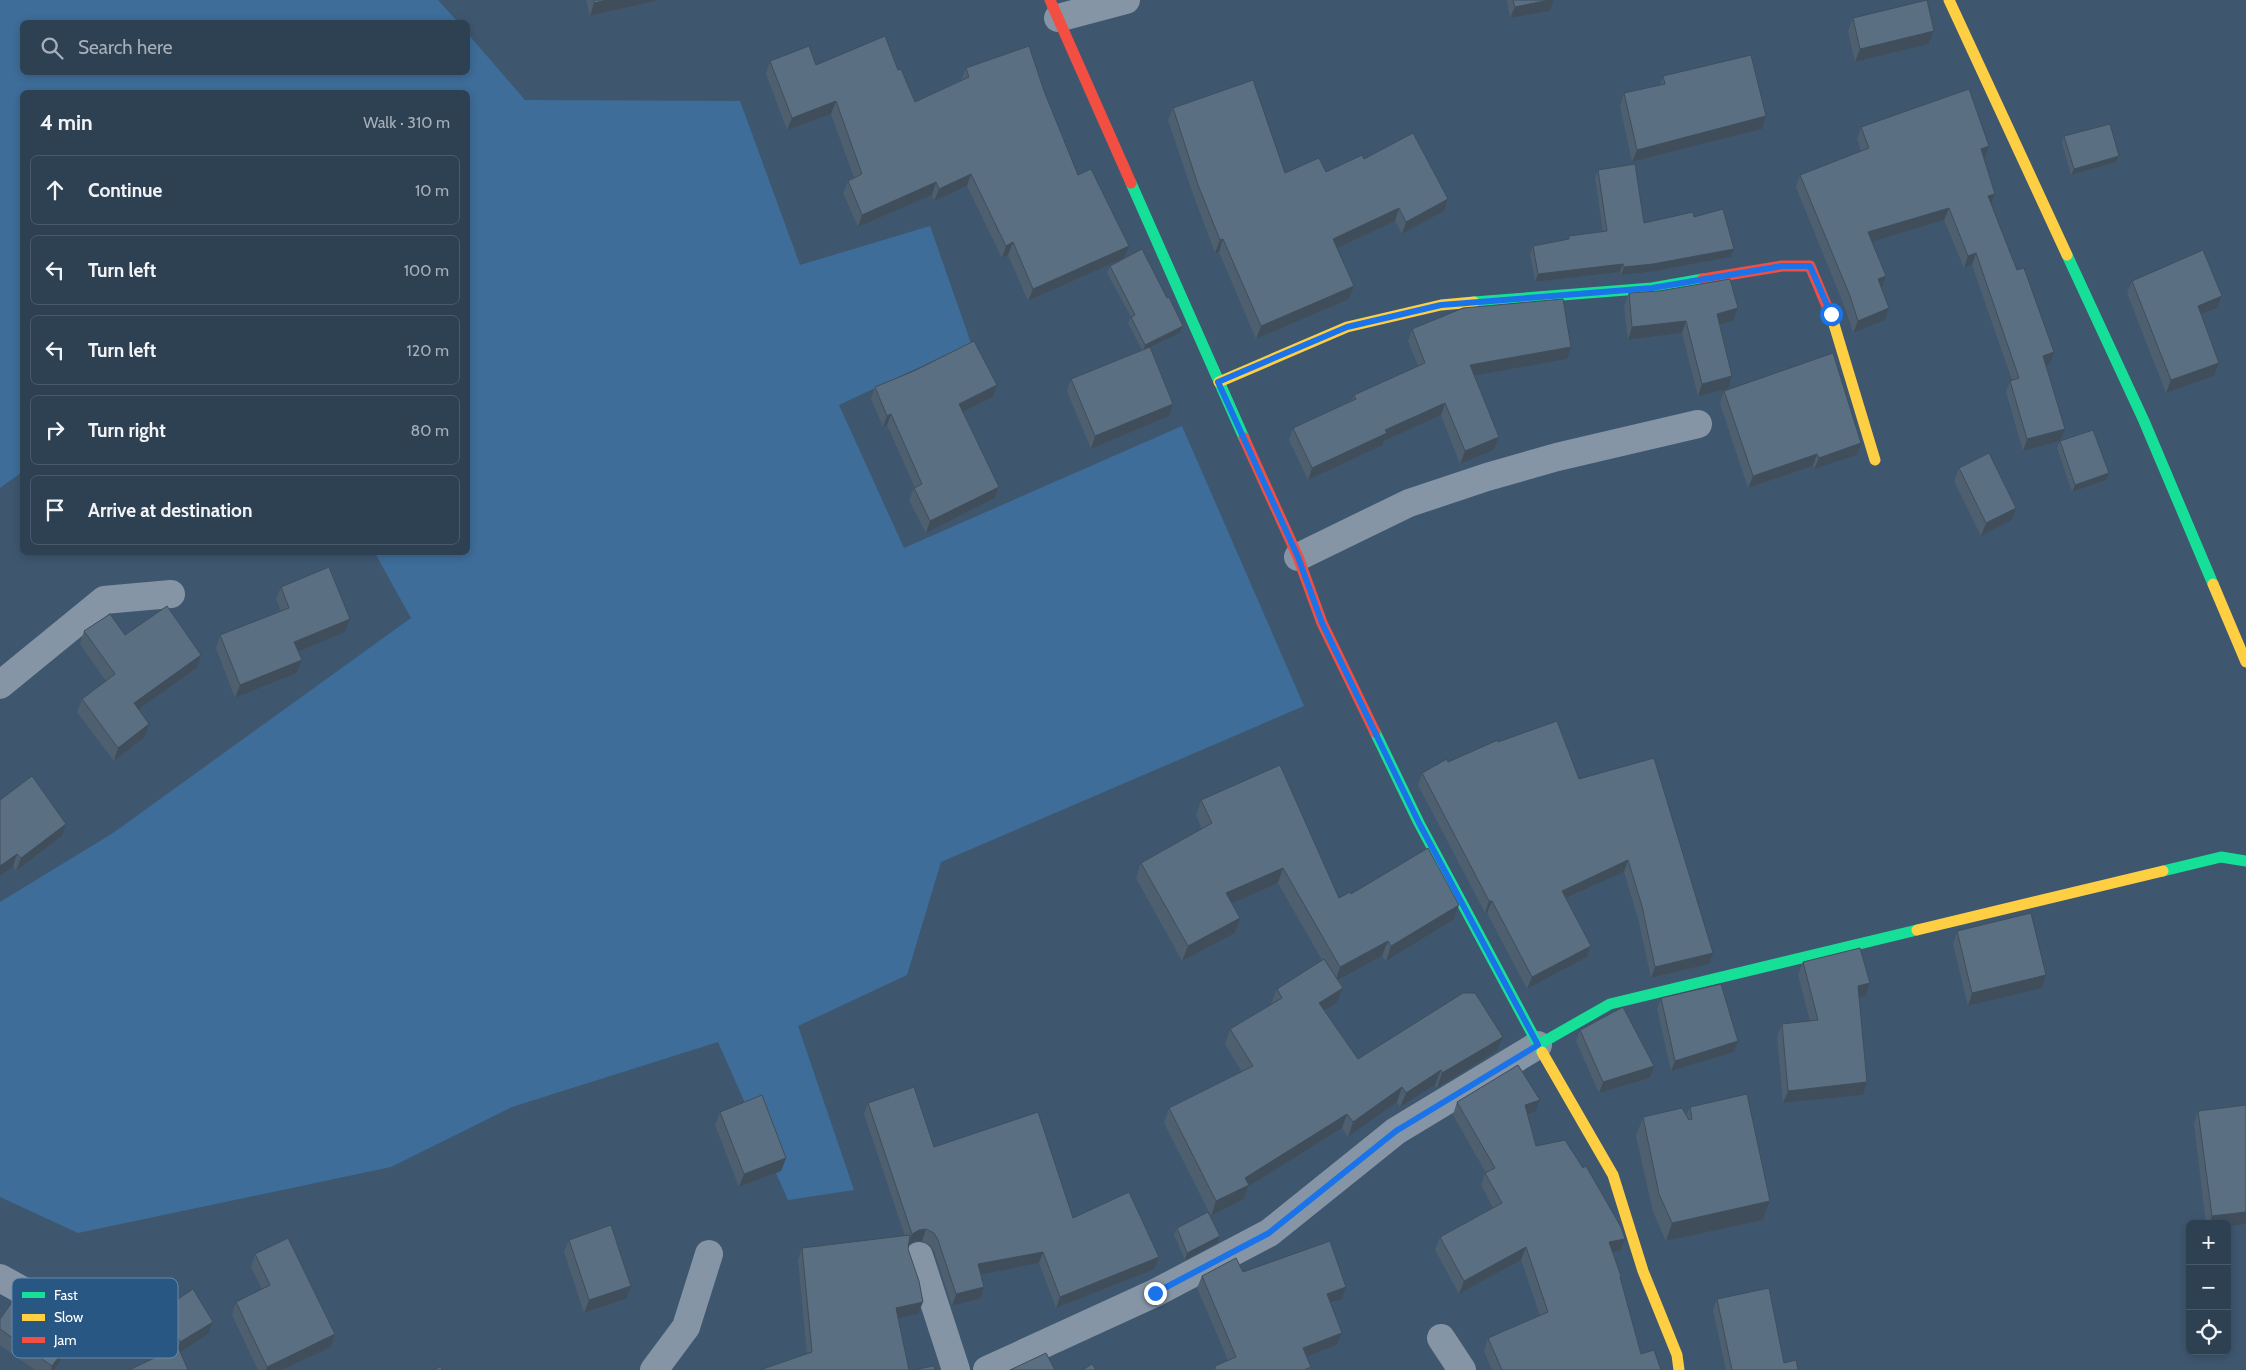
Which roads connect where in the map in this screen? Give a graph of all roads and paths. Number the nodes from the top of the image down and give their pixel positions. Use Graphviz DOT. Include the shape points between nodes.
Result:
graph roads {
  1 [pos="1126,0"];
  2 [pos="1950,0"];
  3 [pos="1054,9"];
  4 [pos="1218,382"];
  5 [pos="1698,424"];
  6 [pos="1875,460"];
  7 [pos="1298,557"];
  8 [pos="171,594"];
  9 [pos="2246,662"];
  10 [pos="0,685"];
  11 [pos="2246,861"];
  12 [pos="1538,1045"];
  13 [pos="708,1254"];
  14 [pos="919,1256"];
  15 [pos="0,1278"];
  16 [pos="12,1285"];
  17 [pos="1441,1338"];
  18 [pos="654,1370"];
  19 [pos="956,1370"];
  20 [pos="987,1370"];
  21 [pos="1462,1370"];
  22 [pos="1679,1370"];
  1 -- 3 [label="street"];
  2 -- 9 [label="street" via="2144,420"];
  3 -- 4 [label="street"];
  4 -- 6 [label="street" via="1347,327 1441,305 1652,288 1782,266 1810,266 1831,314"];
  4 -- 7 [label="street"];
  5 -- 7 [label="street" via="1557,457 1408,503"];
  7 -- 12 [label="street" via="1322,623 1414,814"];
  8 -- 10 [label="street" via="104,600"];
  11 -- 12 [label="street" via="2221,857 1610,1004"];
  12 -- 20 [label="street" via="1396,1131 1269,1233 1155,1293"];
  12 -- 22 [label="street" via="1613,1176 1643,1270 1677,1355"];
  13 -- 18 [label="street" via="686,1327"];
  14 -- 19 [label="street"];
  15 -- 16 [label="street"];
  17 -- 21 [label="street"];
}
